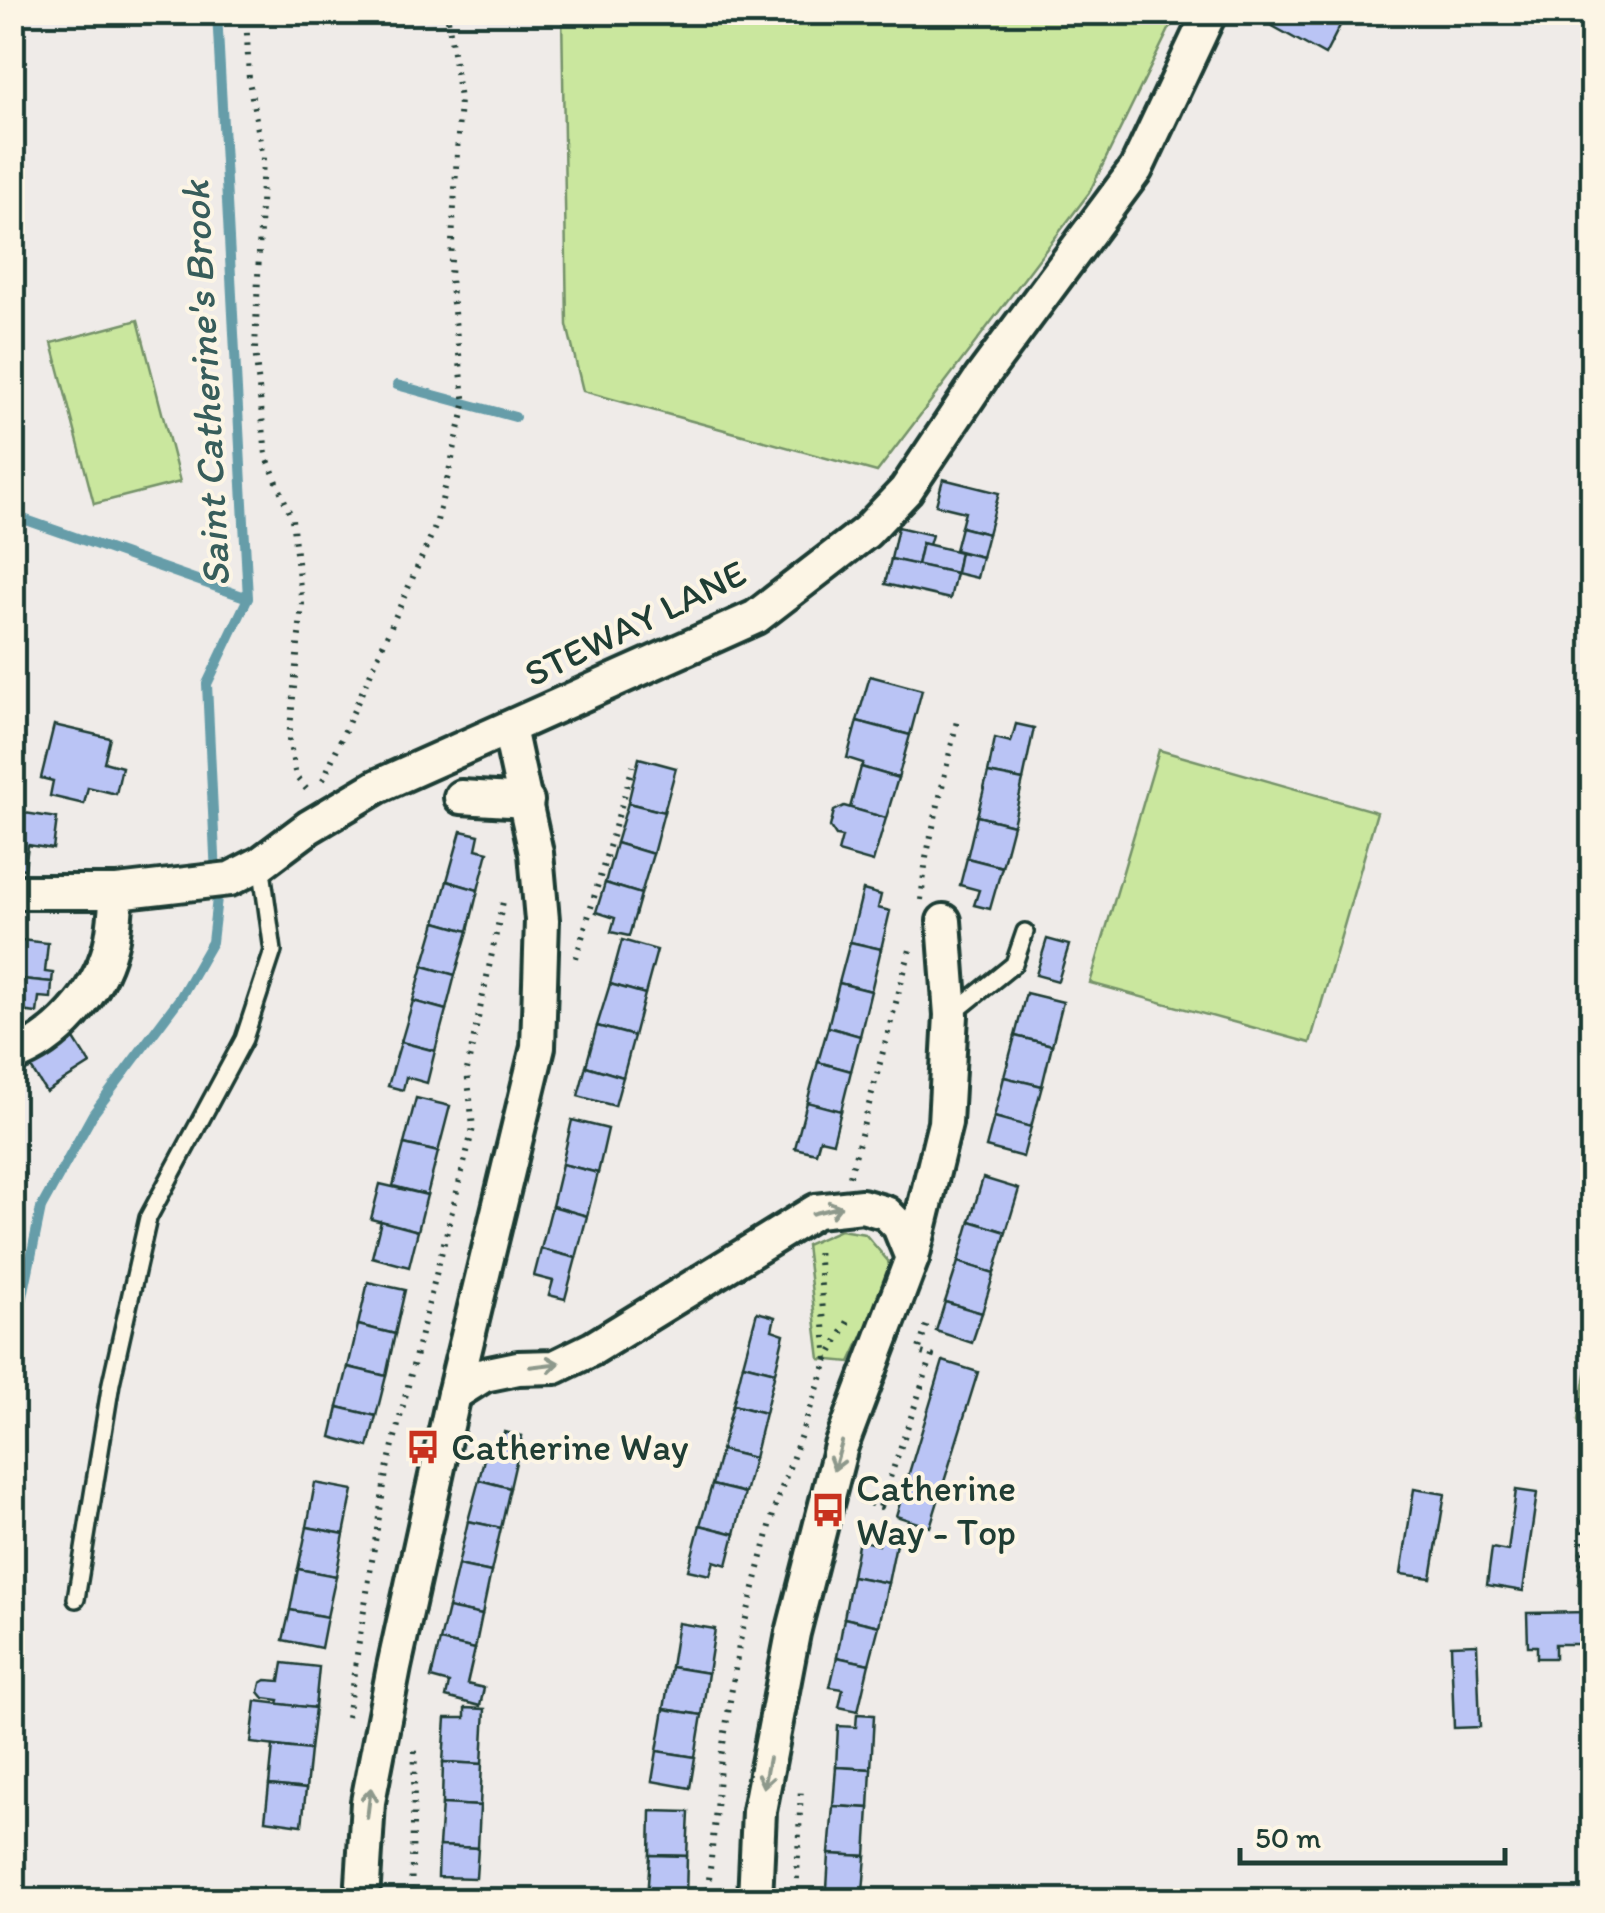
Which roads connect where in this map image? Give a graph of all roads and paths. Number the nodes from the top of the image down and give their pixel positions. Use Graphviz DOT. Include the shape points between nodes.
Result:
graph roads {
  1 [pos="246,12"];
  2 [pos="446,12"];
  3 [pos="1210,12"];
  4 [pos="958,716"];
  5 [pos="509,728"];
  6 [pos="632,766"];
  7 [pos="461,797"];
  8 [pos="527,801"];
  9 [pos="261,862"];
  10 [pos="508,879"];
  11 [pos="12,892"];
  12 [pos="117,892"];
  13 [pos="926,920"];
  14 [pos="1025,932"];
  15 [pos="574,963"];
  16 [pos="952,1015"];
  17 [pos="12,1056"];
  18 [pos="829,1209"];
  19 [pos="912,1258"];
  20 [pos="929,1318"];
  21 [pos="454,1394"];
  22 [pos="1584,1500"];
  23 [pos="858,1520"];
  24 [pos="1592,1596"];
  25 [pos="76,1599"];
  26 [pos="345,1733"];
  27 [pos="415,1746"];
  28 [pos="802,1772"];
  29 [pos="362,1900"];
  30 [pos="411,1900"];
  31 [pos="708,1900"];
  32 [pos="754,1900"];
  33 [pos="796,1900"];
  1 -- 2 [label="path" via="248,81 263,156 254,350 266,454 292,519 302,604 289,739 296,777 312,796 436,525 465,405 450,278 460,99"];
  3 -- 5 [label="street, STEWAY LANE" via="1136,169 890,509 756,616"];
  4 -- 13 [label="path" via="926,858"];
  5 -- 8 [label="street"];
  5 -- 9 [label="street, STEWAY LANE" via="378,786"];
  6 -- 15 [label="path"];
  7 -- 8 [label="street"];
  8 -- 21 [label="street" via="542,920 538,1047"];
  9 -- 12 [label="street, STEWAY LANE" via="230,879"];
  9 -- 25 [label="lane" via="274,951 244,1040 148,1218 111,1382"];
  10 -- 26 [label="path" via="467,1070 473,1128 386,1474"];
  11 -- 12 [label="street, STEWAY LANE"];
  12 -- 17 [label="street" via="110,948 96,981 58,1030"];
  13 -- 16 [label="street"];
  13 -- 18 [label="path"];
  14 -- 16 [label="lane" via="1014,964"];
  16 -- 19 [label="street" via="945,1124"];
  18 -- 19 [label="street" via="862,1206 886,1213"];
  21 -- 18 [label="street, one-way" via="484,1375 555,1367 592,1349"];
  18 -- 31 [label="path" via="826,1362 775,1507 739,1645"];
  19 -- 32 [label="street, one-way" via="840,1446 792,1633 759,1811"];
  20 -- 23 [label="path" via="918,1352 932,1356 880,1506 863,1502"];
  29 -- 21 [label="street, one-way" via="368,1802"];
  22 -- 24 [label="path" via="1580,1587"];
  27 -- 30 [label="path"];
  28 -- 33 [label="path"];
}
